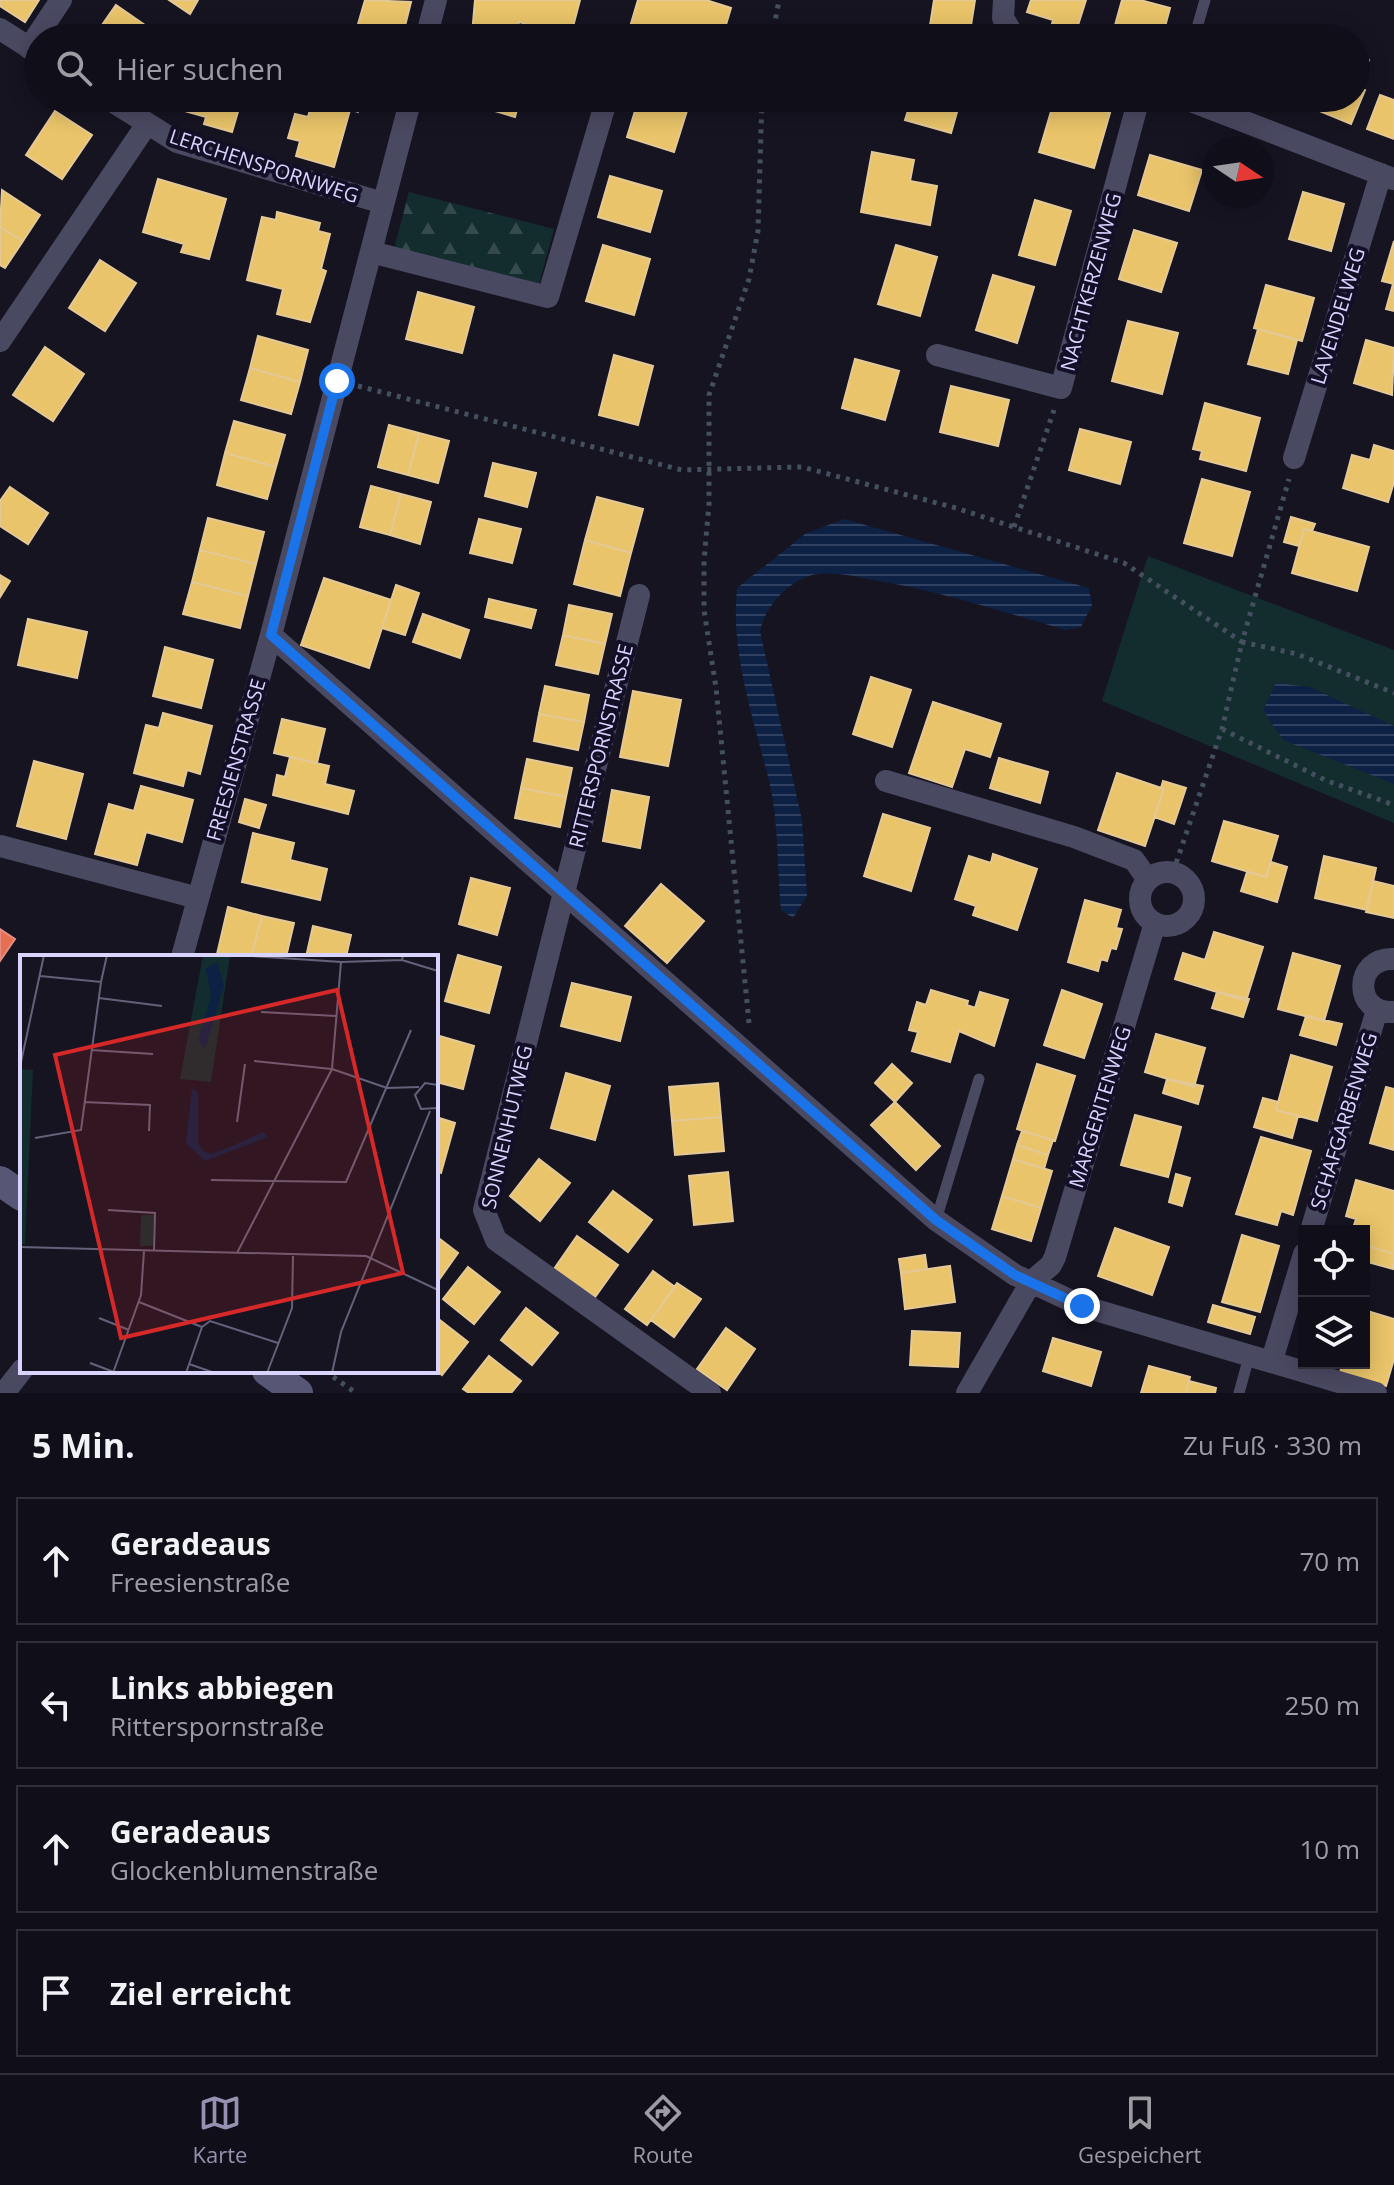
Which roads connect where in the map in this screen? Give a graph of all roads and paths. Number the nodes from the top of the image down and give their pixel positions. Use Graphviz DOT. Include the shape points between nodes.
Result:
graph roads {
  1 [pos="61,0"];
  2 [pos="436,0"];
  3 [pos="779,0"];
  4 [pos="1004,0"];
  5 [pos="1205,0"];
  6 [pos="48,24"];
  7 [pos="430,24"];
  8 [pos="775,24"];
  9 [pos="1007,24"];
  10 [pos="1198,24"];
  11 [pos="0,29"];
  12 [pos="24,44"];
  13 [pos="129,112"];
  14 [pos="407,112"];
  15 [pos="603,112"];
  16 [pos="762,112"];
  17 [pos="1135,112"];
  18 [pos="1220,112"];
  19 [pos="147,124"];
  20 [pos="1388,176"];
  21 [pos="383,203"];
  22 [pos="371,252"];
  23 [pos="0,341"];
  24 [pos="937,355"];
  25 [pos="337,381"];
  26 [pos="1061,388"];
  27 [pos="1294,458"];
  28 [pos="707,469"];
  29 [pos="1014,527"];
  30 [pos="639,595"];
  31 [pos="271,635"];
  32 [pos="1242,642"];
  33 [pos="1394,693"];
  34 [pos="1222,729"];
  35 [pos="886,781"];
  36 [pos="1394,805"];
  37 [pos="0,846"];
  38 [pos="1173,872"];
  39 [pos="1148,880"];
  40 [pos="563,896"];
  41 [pos="198,898"];
  42 [pos="1155,923"];
  43 [pos="183,955"];
  44 [pos="1394,959"];
  45 [pos="1386,1011"];
  46 [pos="753,1061"];
  47 [pos="979,1079"];
  48 [pos="0,1181"];
  49 [pos="20,1195"];
  50 [pos="936,1220"];
  51 [pos="1313,1225"];
  52 [pos="1298,1274"];
  53 [pos="1031,1282"];
  54 [pos="1250,1353"];
  55 [pos="1272,1360"];
  56 [pos="20,1373"];
  57 [pos="270,1373"];
  58 [pos="328,1373"];
  59 [pos="4,1393"];
  60 [pos="298,1393"];
  61 [pos="356,1393"];
  62 [pos="710,1393"];
  63 [pos="967,1393"];
  64 [pos="1239,1393"];
  65 [pos="1376,1393"];
  1 -- 6 [label="street"];
  2 -- 7 [label="street"];
  3 -- 8 [label="path"];
  4 -- 9 [label="street"];
  5 -- 10 [label="lane"];
  11 -- 12 [label="street"];
  13 -- 19 [label="street, LERCHENSPORNWEG"];
  14 -- 21 [label="street, FREESIENSTRASSE"];
  15 -- 22 [label="street" via="548,297"];
  16 -- 28 [label="path" via="758,231 749,279 709,395"];
  17 -- 26 [label="street, NACHTKERZENWEG"];
  18 -- 20 [label="street"];
  19 -- 21 [label="street, LERCHENSPORNWEG" via="177,142"];
  19 -- 23 [label="street"];
  20 -- 27 [label="street, LAVENDELWEG"];
  21 -- 22 [label="street, FREESIENSTRASSE"];
  22 -- 25 [label="street, FREESIENSTRASSE"];
  24 -- 26 [label="street, NACHTKERZENWEG"];
  25 -- 28 [label="path" via="682,470"];
  25 -- 31 [label="street, FREESIENSTRASSE"];
  26 -- 29 [label="path"];
  27 -- 32 [label="path"];
  28 -- 29 [label="path" via="802,467"];
  28 -- 46 [label="path" via="704,610"];
  29 -- 32 [label="path" via="1124,563"];
  30 -- 40 [label="street, RITTERSPORNSTRASSE"];
  31 -- 40 [label="street"];
  31 -- 41 [label="street, FREESIENSTRASSE"];
  32 -- 33 [label="path" via="1297,654"];
  32 -- 34 [label="path"];
  34 -- 36 [label="path" via="1325,780"];
  34 -- 38 [label="path"];
  35 -- 39 [label="street" via="1074,837 1134,860"];
  37 -- 41 [label="street"];
  38 -- 39 [label="street"];
  38 -- 42 [label="street" via="1192,888 1191,912 1175,925"];
  39 -- 42 [label="street" via="1140,900"];
  40 -- 46 [label="street"];
  40 -- 62 [label="street, SONNENHUTWEG" via="484,1210 487,1225 496,1240"];
  41 -- 43 [label="street, FREESIENSTRASSE"];
  42 -- 53 [label="street, MARGERITENWEG" via="1055,1257"];
  44 -- 45 [label="street, SCHAFGARBENWEG" via="1374,962 1361,987 1365,1000"];
  45 -- 51 [label="street, SCHAFGARBENWEG"];
  46 -- 50 [label="street"];
  47 -- 50 [label="lane"];
  48 -- 49 [label="street"];
  50 -- 53 [label="street"];
  52 -- 55 [label="street"];
  53 -- 54 [label="street" via="1082,1306"];
  53 -- 63 [label="street, MARGERITENWEG"];
  54 -- 55 [label="street"];
  54 -- 64 [label="lane"];
  55 -- 65 [label="street"];
  56 -- 59 [label="street"];
  57 -- 60 [label="street"];
  58 -- 61 [label="path"];
}
